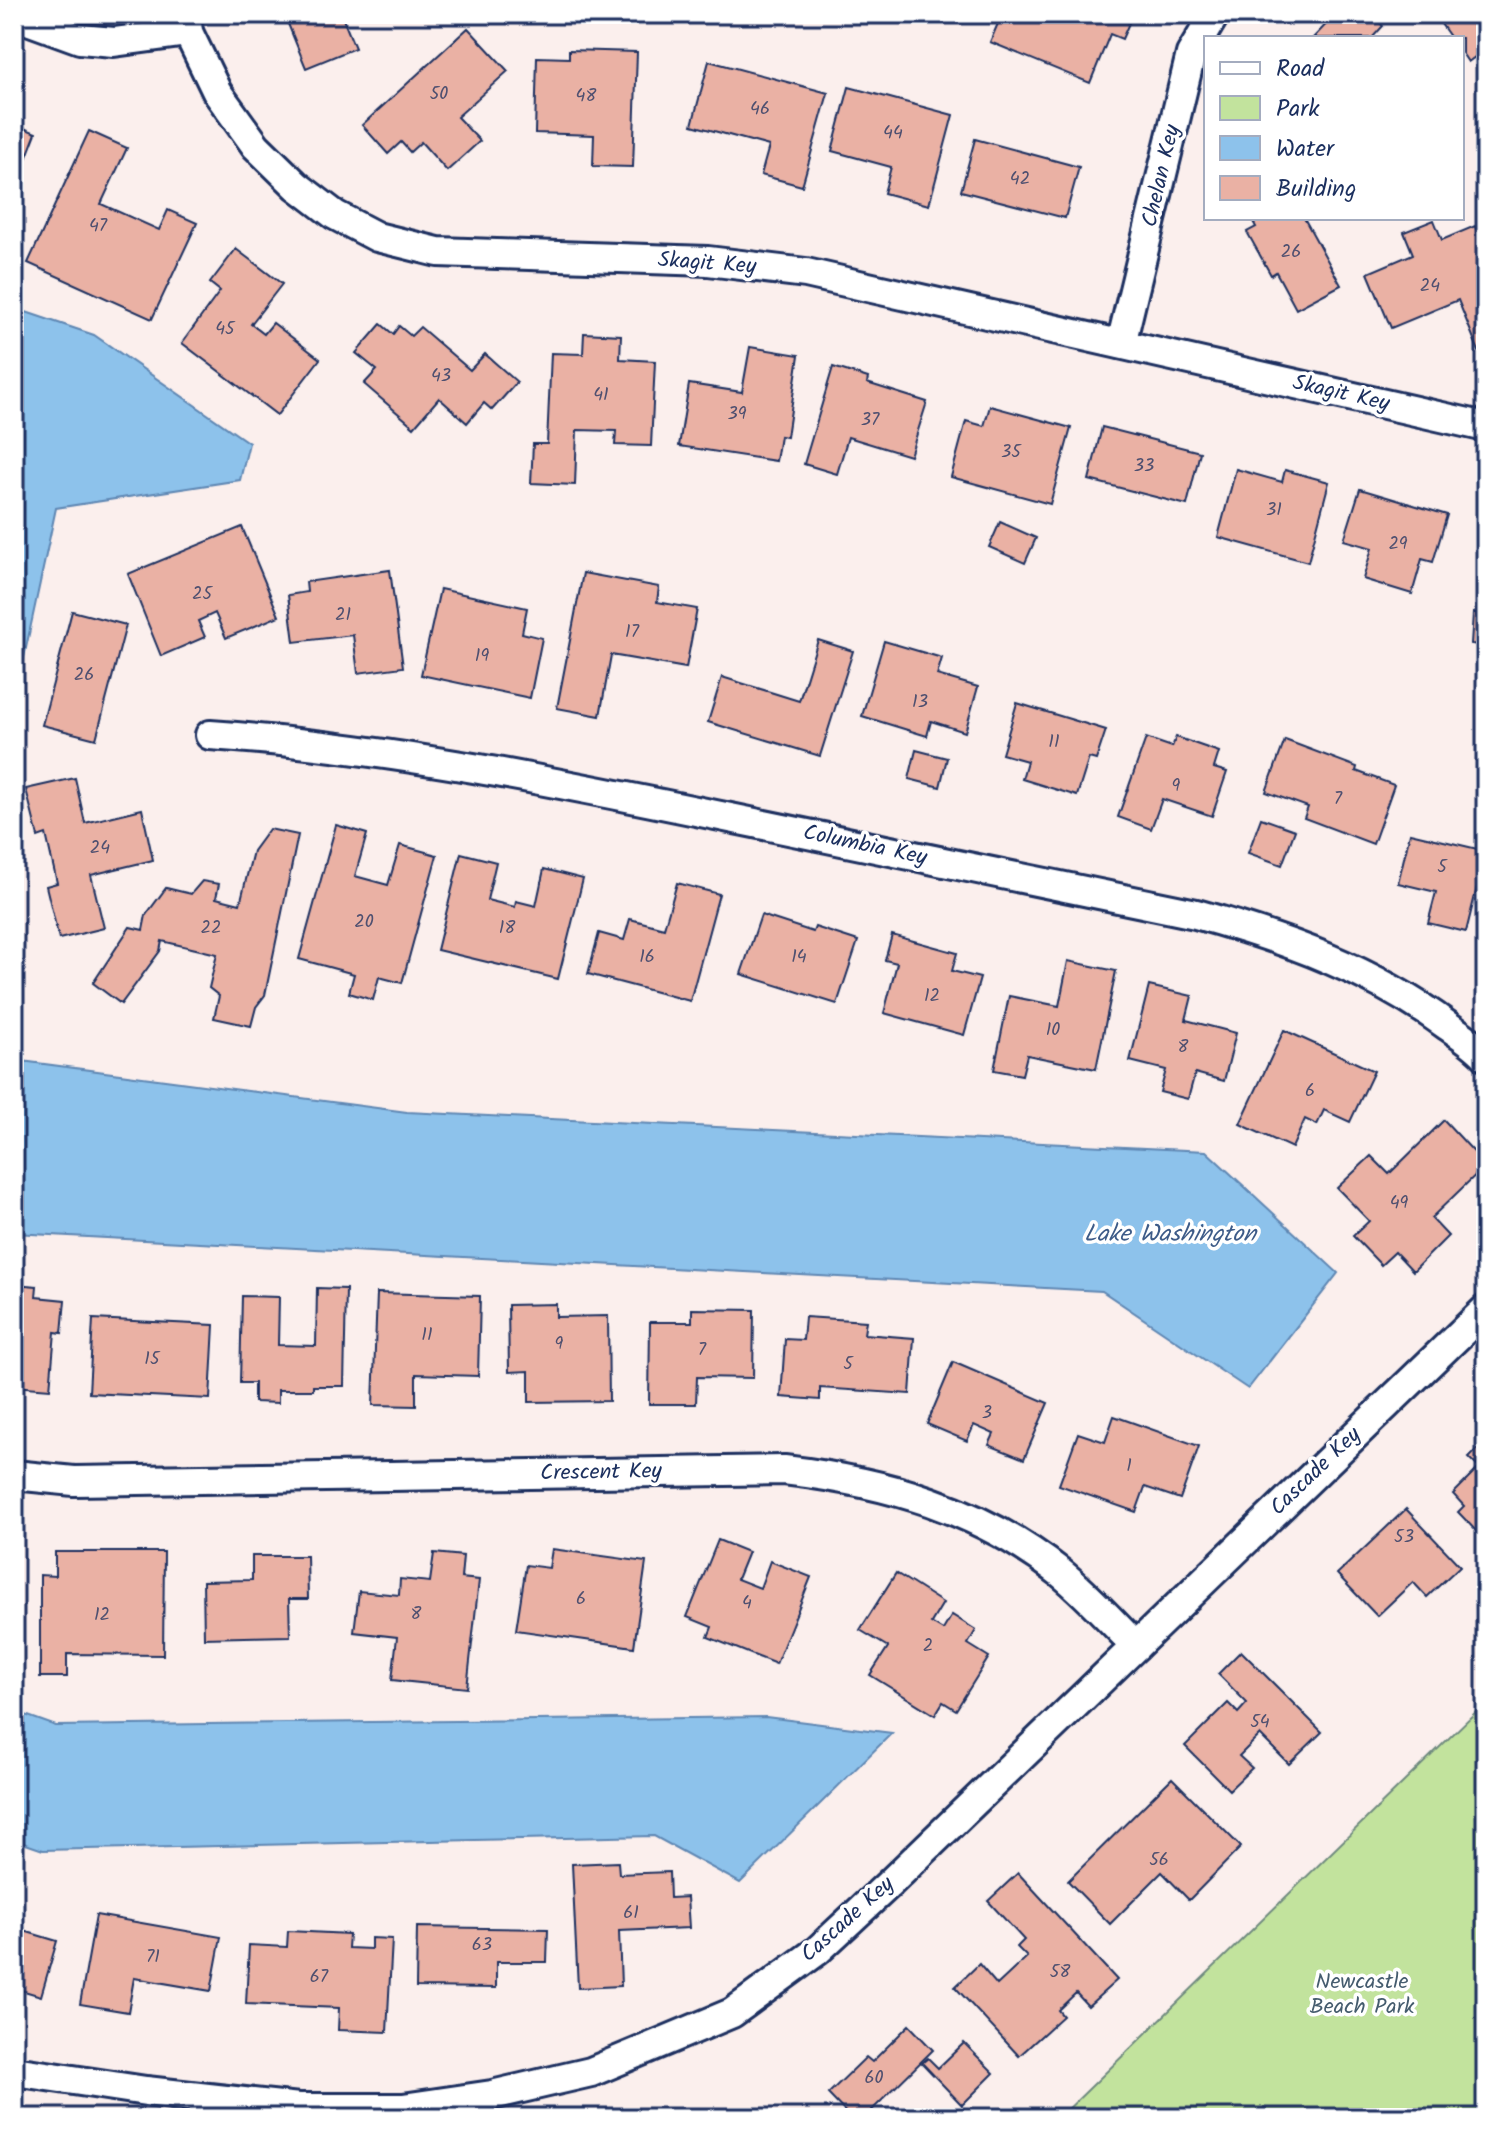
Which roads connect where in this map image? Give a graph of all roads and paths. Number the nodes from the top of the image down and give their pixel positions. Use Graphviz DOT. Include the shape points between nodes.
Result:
graph roads {
  1 [pos="1215,14"];
  2 [pos="14,15"];
  3 [pos="187,23"];
  4 [pos="1121,344"];
  5 [pos="1486,427"];
  6 [pos="210,735"];
  7 [pos="1486,1056"];
  8 [pos="1486,1309"];
  9 [pos="14,1475"];
  10 [pos="1136,1646"];
  11 [pos="14,2071"];
  1 -- 4 [label="street, Chelan Key" via="1191,54"];
  2 -- 3 [label="street, Skagit Key" via="80,39 114,42"];
  3 -- 4 [label="street, Skagit Key" via="217,92 256,146 335,215 377,237 438,252 708,261 806,273"];
  4 -- 5 [label="street, Skagit Key"];
  6 -- 7 [label="street, Columbia Key" via="364,751 557,782 1196,914 1269,934 1368,976 1429,1012"];
  8 -- 10 [label="street, Cascade Key"];
  9 -- 10 [label="street, Crescent Key" via="74,1481 784,1470 837,1476 953,1508 1022,1545 1062,1574"];
  10 -- 11 [label="street, Cascade Key" via="817,1951 732,2013 591,2072 492,2095 372,2108 283,2106"];
}
